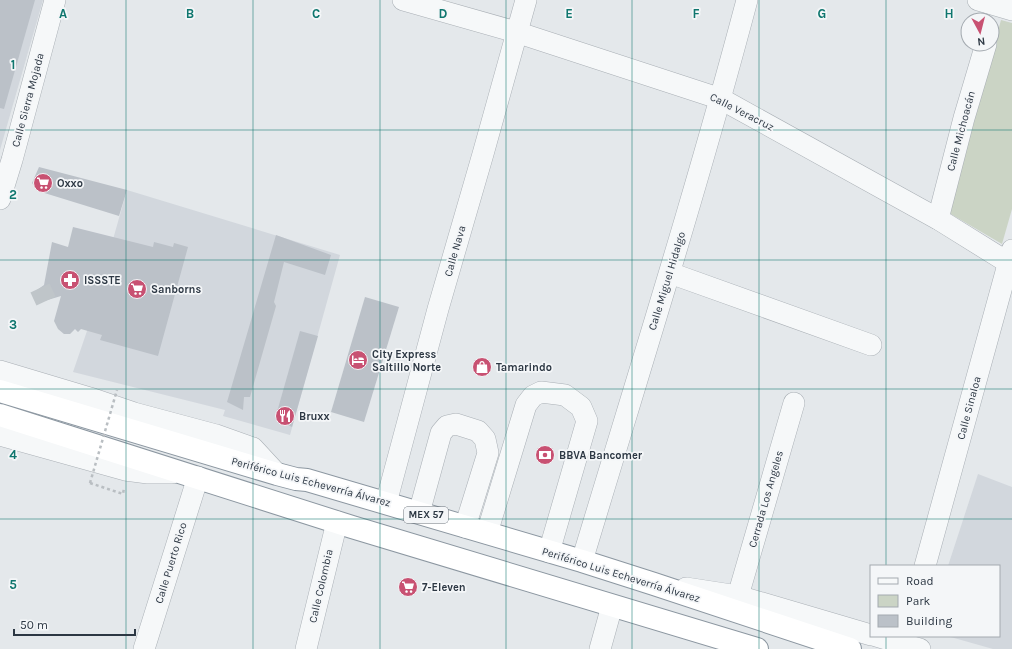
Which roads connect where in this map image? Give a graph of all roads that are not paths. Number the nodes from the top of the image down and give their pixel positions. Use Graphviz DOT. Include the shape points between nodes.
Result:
graph roads {
  1 [pos="55,0"];
  2 [pos="403,0"];
  3 [pos="526,0"];
  4 [pos="747,0"];
  5 [pos="516,32"];
  6 [pos="984,52"];
  7 [pos="721,99"];
  8 [pos="0,199"];
  9 [pos="938,219"];
  10 [pos="1011,259"];
  11 [pos="670,273"];
  12 [pos="871,345"];
  13 [pos="0,371"];
  14 [pos="0,391"];
  15 [pos="794,403"];
  16 [pos="0,414"];
  17 [pos="0,435"];
  18 [pos="277,474"];
  19 [pos="190,475"];
  20 [pos="386,503"];
  21 [pos="419,513"];
  22 [pos="337,522"];
  23 [pos="465,527"];
  24 [pos="487,533"];
  25 [pos="549,552"];
  26 [pos="582,561"];
  27 [pos="925,565"];
  28 [pos="654,584"];
  29 [pos="738,596"];
  30 [pos="612,606"];
  31 [pos="870,634"];
  32 [pos="881,637"];
  33 [pos="910,643"];
  34 [pos="731,644"];
  35 [pos="144,649"];
  36 [pos="306,649"];
  37 [pos="600,649"];
  38 [pos="757,649"];
  39 [pos="850,649"];
  1 -- 8 [label="street, Calle Sierra Mojada"];
  2 -- 5 [label="street, Calle Veracruz"];
  3 -- 5 [label="street, Calle Nava"];
  4 -- 7 [label="street, Calle Miguel Hidalgo"];
  5 -- 7 [label="street, Calle Veracruz"];
  5 -- 20 [label="street, Calle Nava"];
  6 -- 9 [label="street, Calle Michoacán"];
  7 -- 9 [label="street, Calle Veracruz"];
  7 -- 11 [label="street, Calle Miguel Hidalgo"];
  9 -- 10 [label="street, Calle Veracruz"];
  10 -- 27 [label="street, Calle Sinaloa"];
  11 -- 12 [label="street"];
  11 -- 26 [label="street, Calle Miguel Hidalgo"];
  13 -- 18 [label="street" via="253,448"];
  14 -- 18 [label="highway, Periférico Luis Echeverría Álvarez / MEX 57"];
  15 -- 29 [label="street, Cerrada Los Angeles"];
  16 -- 19 [label="highway"];
  17 -- 19 [label="street" via="125,470"];
  18 -- 20 [label="highway, Periférico Luis Echeverría Álvarez / MEX 57"];
  19 -- 22 [label="highway"];
  19 -- 35 [label="street, Calle Puerto Rico"];
  20 -- 21 [label="highway, Periférico Luis Echeverría Álvarez / MEX 57"];
  21 -- 23 [label="highway, Periférico Luis Echeverría Álvarez / MEX 57"];
  21 -- 23 [label="street" via="441,433 447,426 465,426 482,435 488,453"];
  22 -- 30 [label="highway"];
  22 -- 36 [label="street, Calle Colombia"];
  23 -- 24 [label="highway, Periférico Luis Echeverría Álvarez / MEX 57"];
  24 -- 25 [label="highway, Periférico Luis Echeverría Álvarez / MEX 57"];
  24 -- 25 [label="street" via="526,405 533,396 541,392 565,396 581,407 588,421"];
  25 -- 26 [label="highway, Periférico Luis Echeverría Álvarez / MEX 57"];
  26 -- 28 [label="highway, Periférico Luis Echeverría Álvarez / MEX 57"];
  28 -- 29 [label="street"];
  28 -- 39 [label="highway, Periférico Luis Echeverría Álvarez / MEX 57"];
  29 -- 31 [label="street"];
  30 -- 34 [label="highway"];
  30 -- 37 [label="street"];
  32 -- 33 [label="street"];
  34 -- 38 [label="highway"];
}
